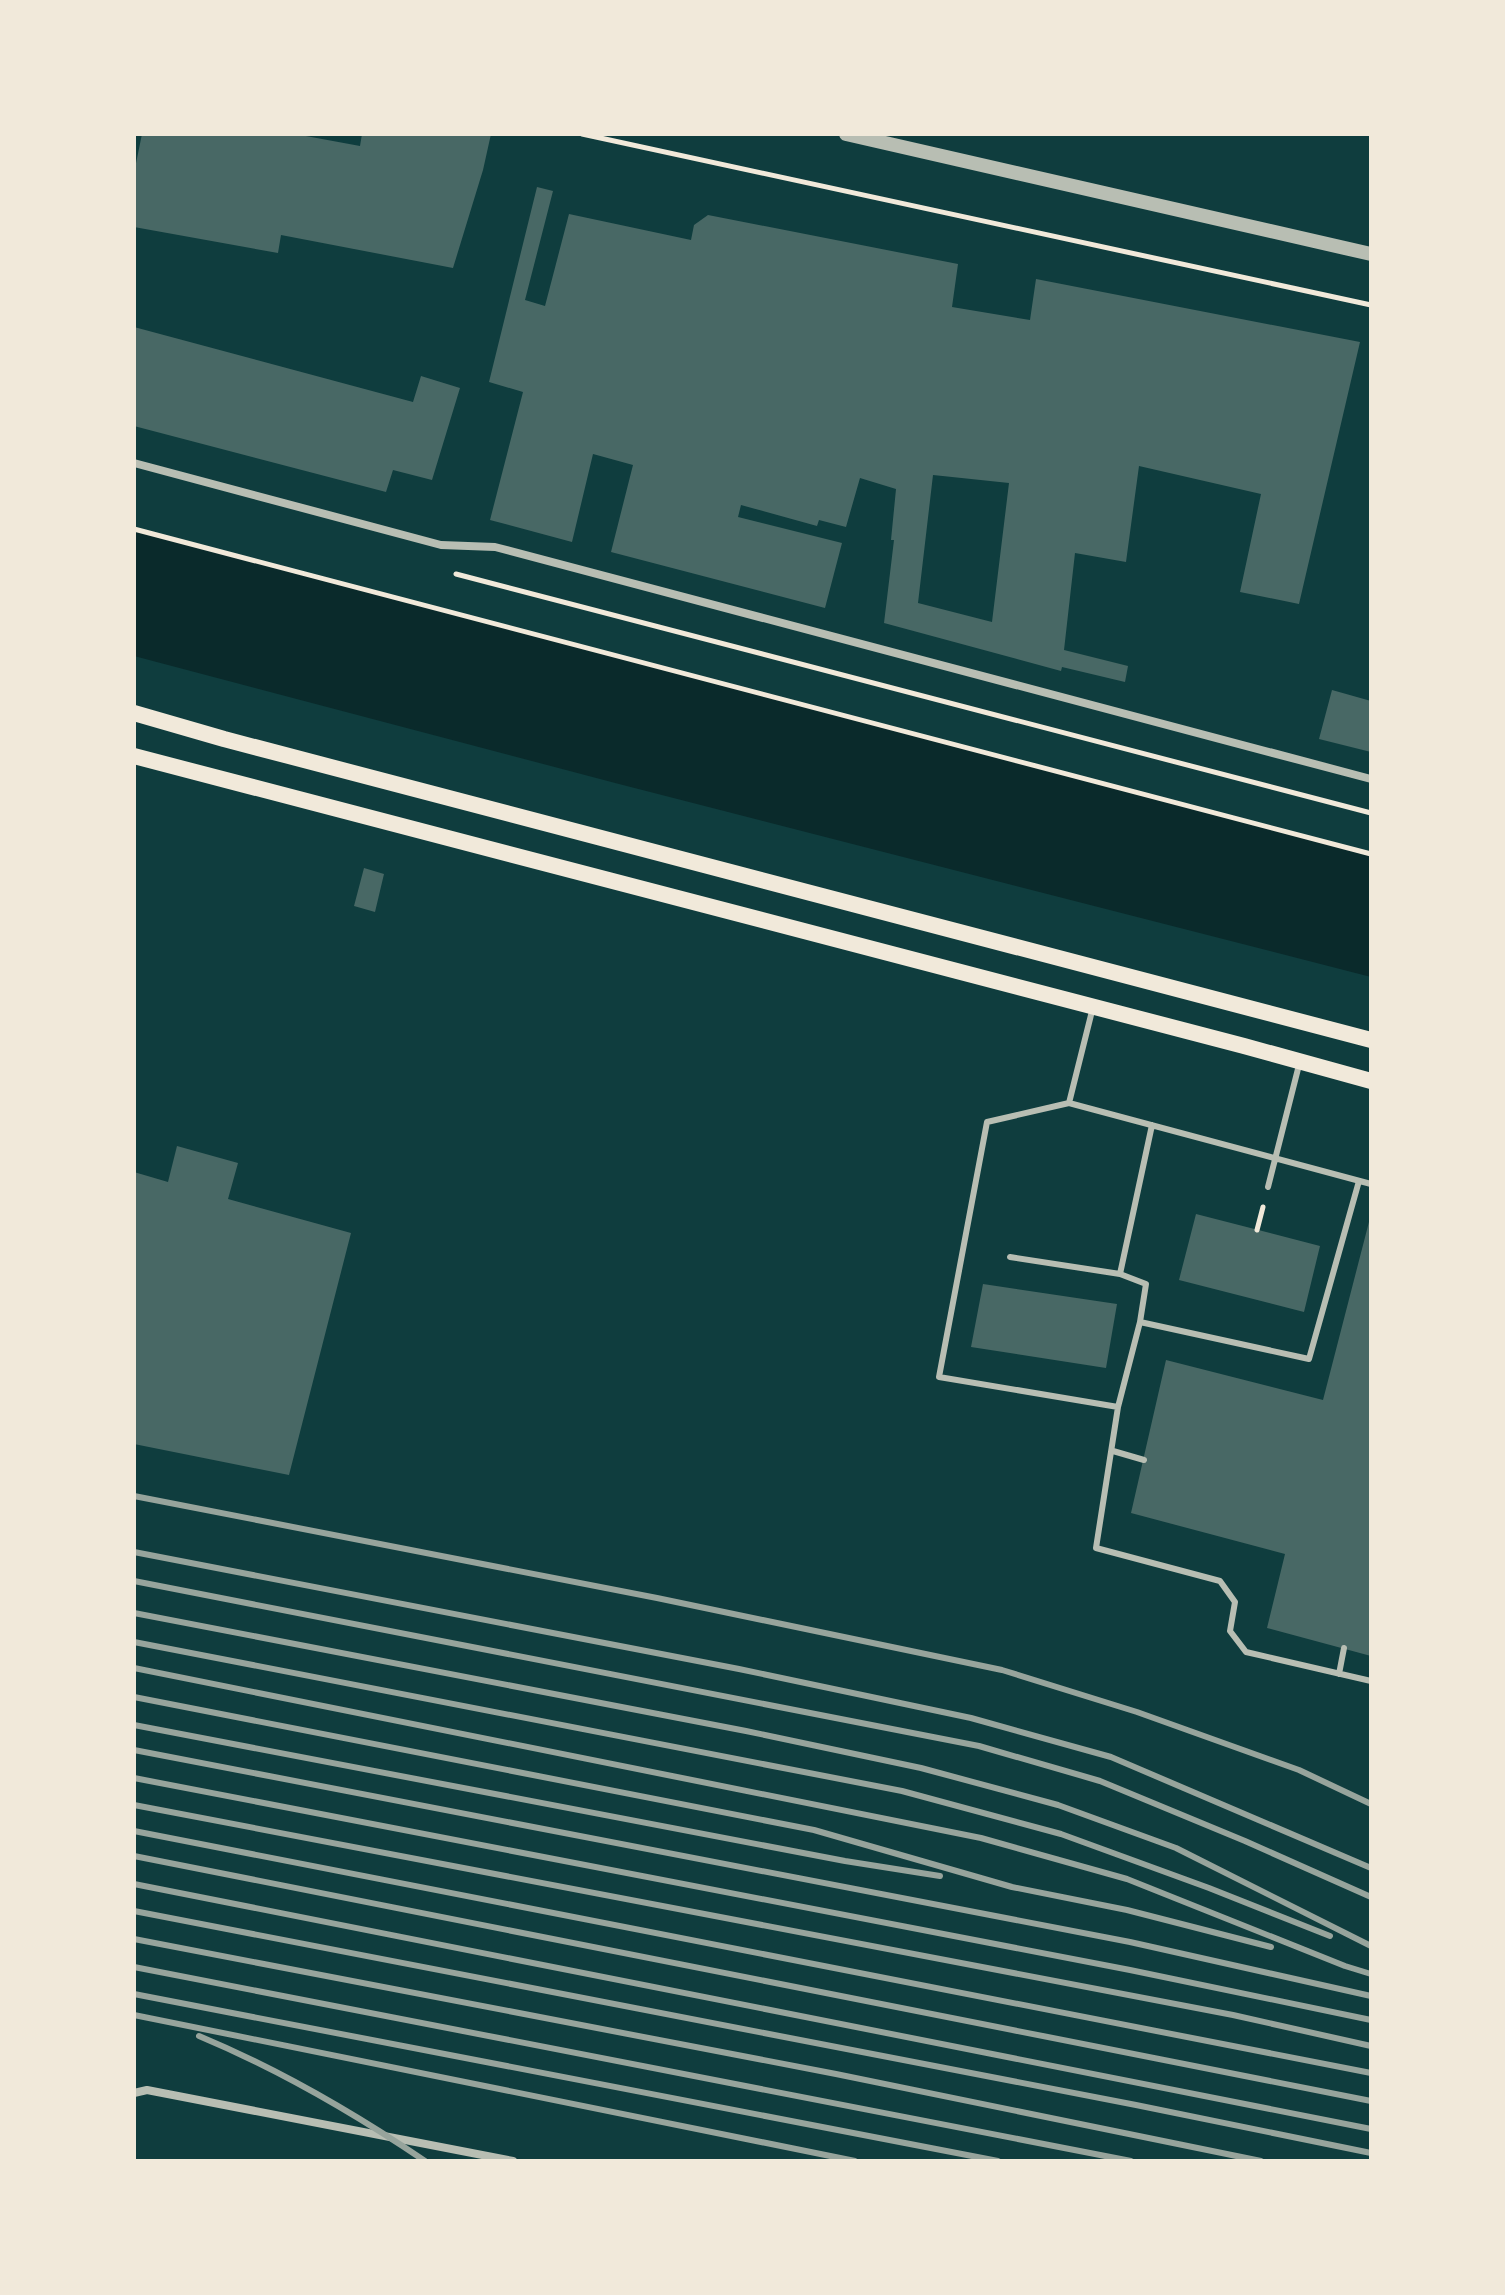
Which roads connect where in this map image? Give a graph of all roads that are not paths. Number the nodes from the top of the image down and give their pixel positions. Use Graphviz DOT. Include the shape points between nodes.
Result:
graph roads {
  1 [pos="846,134"];
  2 [pos="1371,254"];
  3 [pos="134,463"];
  4 [pos="134,713"];
  5 [pos="134,756"];
  6 [pos="1371,779"];
  7 [pos="1093,1007"];
  8 [pos="1371,1040"];
  9 [pos="1300,1061"];
  10 [pos="1371,1081"];
  11 [pos="1069,1103"];
  12 [pos="1152,1125"];
  13 [pos="1275,1158"];
  14 [pos="1359,1181"];
  15 [pos="1371,1184"];
  16 [pos="1268,1187"];
  17 [pos="1010,1257"];
  18 [pos="1120,1274"];
  19 [pos="1140,1322"];
  20 [pos="1118,1407"];
  21 [pos="1113,1451"];
  22 [pos="1144,1460"];
  23 [pos="1344,1648"];
  24 [pos="1339,1674"];
  25 [pos="1371,1681"];
  26 [pos="134,2093"];
  27 [pos="513,2161"];
  1 -- 2 [label="street"];
  3 -- 6 [label="street" via="441,545 495,547"];
  4 -- 8 [label="main road"];
  5 -- 7 [label="main road"];
  7 -- 9 [label="main road"];
  7 -- 11 [label="lane"];
  9 -- 10 [label="main road"];
  9 -- 13 [label="lane"];
  11 -- 12 [label="lane"];
  11 -- 20 [label="lane" via="987,1122 939,1377"];
  12 -- 13 [label="lane"];
  12 -- 18 [label="lane"];
  13 -- 14 [label="lane"];
  13 -- 16 [label="lane"];
  14 -- 15 [label="lane"];
  14 -- 19 [label="lane" via="1309,1359"];
  17 -- 18 [label="lane"];
  18 -- 19 [label="lane" via="1146,1284"];
  19 -- 20 [label="lane"];
  20 -- 21 [label="lane"];
  21 -- 22 [label="lane"];
  21 -- 24 [label="lane" via="1096,1548 1220,1581 1235,1602 1230,1631 1246,1652"];
  23 -- 24 [label="lane"];
  24 -- 25 [label="lane"];
  26 -- 27 [label="street" via="147,2090"];
}
